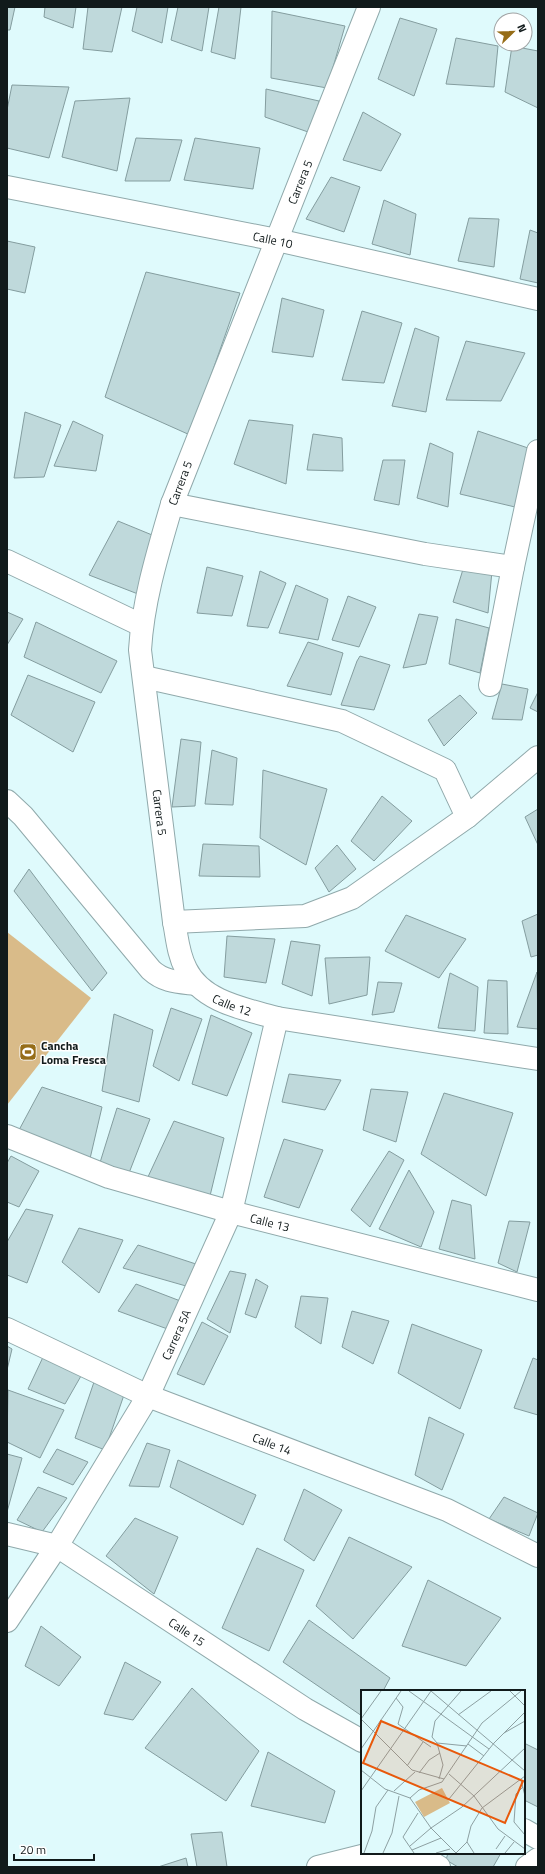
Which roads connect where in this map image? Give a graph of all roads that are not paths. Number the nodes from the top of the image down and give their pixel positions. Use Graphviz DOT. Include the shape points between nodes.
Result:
graph roads {
  1 [pos="369,7"];
  2 [pos="7,187"];
  3 [pos="277,240"];
  4 [pos="538,299"];
  5 [pos="538,451"];
  6 [pos="172,504"];
  7 [pos="7,561"];
  8 [pos="513,567"];
  9 [pos="141,625"];
  10 [pos="144,677"];
  11 [pos="490,685"];
  12 [pos="538,758"];
  13 [pos="7,802"];
  14 [pos="468,817"];
  15 [pos="174,922"];
  16 [pos="195,984"];
  17 [pos="277,1018"];
  18 [pos="538,1059"];
  19 [pos="7,1136"];
  20 [pos="231,1212"];
  21 [pos="538,1290"];
  22 [pos="7,1329"];
  23 [pos="148,1396"];
  24 [pos="7,1534"];
  25 [pos="57,1546"];
  26 [pos="538,1556"];
  27 [pos="7,1621"];
  28 [pos="361,1739"];
  29 [pos="525,1831"];
  30 [pos="538,1838"];
  31 [pos="538,1859"];
  32 [pos="318,1867"];
  33 [pos="439,1867"];
  34 [pos="528,1867"];
  1 -- 3 [label="street, Carrera 5"];
  2 -- 3 [label="street, Calle 10"];
  3 -- 4 [label="street, Calle 10"];
  3 -- 6 [label="street, Carrera 5"];
  5 -- 8 [label="street"];
  6 -- 8 [label="street" via="425,554"];
  6 -- 9 [label="street, Carrera 5" via="150,580"];
  7 -- 9 [label="street"];
  8 -- 11 [label="street"];
  9 -- 10 [label="street, Carrera 5" via="140,650"];
  10 -- 14 [label="street" via="342,722 445,770"];
  10 -- 15 [label="street, Carrera 5"];
  12 -- 14 [label="street"];
  13 -- 16 [label="street" via="24,816 151,970 160,978"];
  14 -- 15 [label="street" via="352,898 305,916"];
  15 -- 16 [label="street, Carrera 5" via="180,952"];
  16 -- 17 [label="street, Calle 12" via="213,997 236,1007"];
  17 -- 18 [label="street, Calle 12"];
  17 -- 20 [label="street, Carrera 5A"];
  19 -- 20 [label="street, Calle 13" via="109,1177"];
  20 -- 21 [label="street, Calle 13"];
  20 -- 23 [label="street, Carrera 5A"];
  22 -- 23 [label="street, Calle 14"];
  23 -- 25 [label="street, Carrera 5A"];
  23 -- 26 [label="street, Calle 14" via="447,1510"];
  24 -- 25 [label="street, Calle 15"];
  25 -- 27 [label="street, Carrera 5A"];
  25 -- 28 [label="street, Calle 15" via="306,1709"];
  29 -- 30 [label="street"];
  31 -- 34 [label="street"];
  32 -- 33 [label="street" via="366,1855 421,1856"];
}
